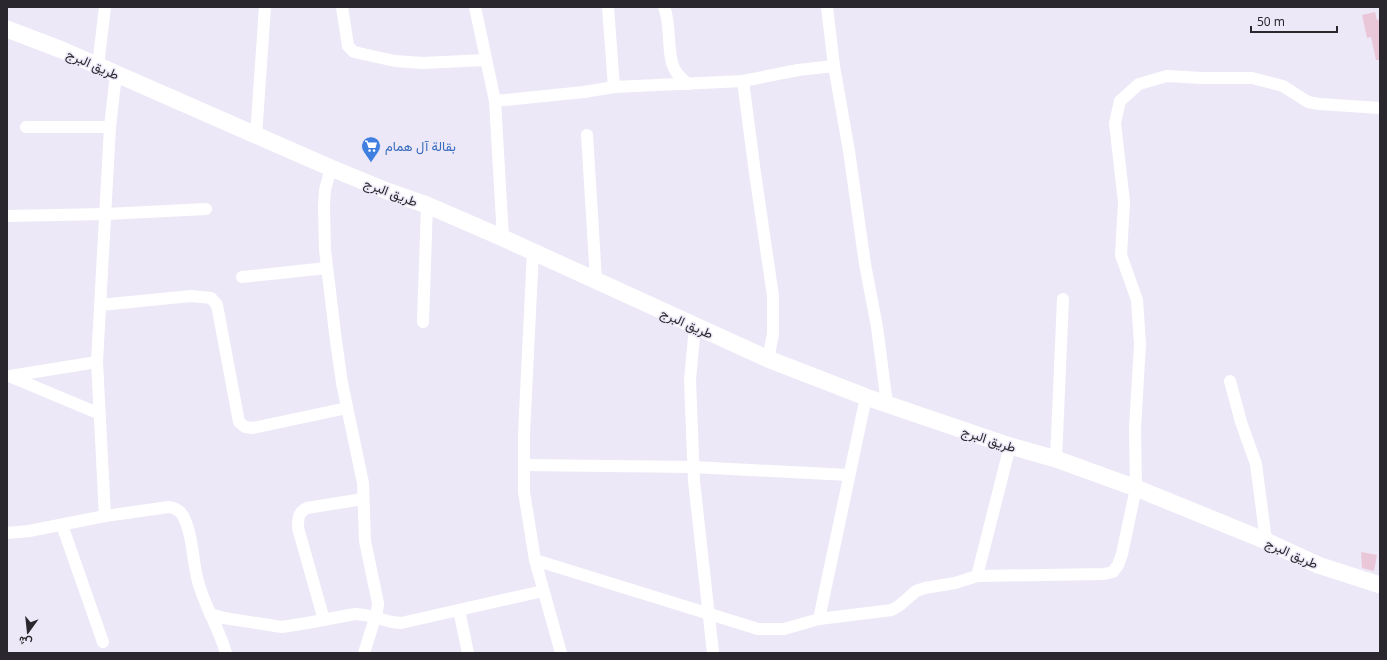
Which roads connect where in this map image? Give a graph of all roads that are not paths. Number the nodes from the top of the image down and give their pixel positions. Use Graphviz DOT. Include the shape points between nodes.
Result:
graph roads {
  1 [pos="105,7"];
  2 [pos="265,7"];
  3 [pos="342,7"];
  4 [pos="475,7"];
  5 [pos="608,7"];
  6 [pos="664,7"];
  7 [pos="827,7"];
  8 [pos="7,29"];
  9 [pos="486,60"];
  10 [pos="98,66"];
  11 [pos="834,66"];
  12 [pos="116,74"];
  13 [pos="743,81"];
  14 [pos="688,84"];
  15 [pos="614,87"];
  16 [pos="495,101"];
  17 [pos="1380,108"];
  18 [pos="26,127"];
  19 [pos="110,127"];
  20 [pos="587,135"];
  21 [pos="256,136"];
  22 [pos="331,168"];
  23 [pos="427,205"];
  24 [pos="206,210"];
  25 [pos="106,214"];
  26 [pos="7,216"];
  27 [pos="503,238"];
  28 [pos="533,251"];
  29 [pos="327,268"];
  30 [pos="242,277"];
  31 [pos="596,280"];
  32 [pos="1063,299"];
  33 [pos="100,305"];
  34 [pos="424,322"];
  35 [pos="695,326"];
  36 [pos="768,359"];
  37 [pos="97,362"];
  38 [pos="8,376"];
  39 [pos="1230,381"];
  40 [pos="866,397"];
  41 [pos="887,404"];
  42 [pos="347,408"];
  43 [pos="100,414"];
  44 [pos="1010,446"];
  45 [pos="1056,460"];
  46 [pos="524,465"];
  47 [pos="693,467"];
  48 [pos="849,475"];
  49 [pos="1136,488"];
  50 [pos="364,499"];
  51 [pos="106,516"];
  52 [pos="62,525"];
  53 [pos="7,533"];
  54 [pos="1266,542"];
  55 [pos="535,560"];
  56 [pos="978,576"];
  57 [pos="1380,585"];
  58 [pos="543,591"];
  59 [pos="459,610"];
  60 [pos="707,612"];
  61 [pos="210,614"];
  62 [pos="375,617"];
  63 [pos="819,619"];
  64 [pos="324,620"];
  65 [pos="104,642"];
  66 [pos="226,653"];
  67 [pos="364,653"];
  68 [pos="468,653"];
  69 [pos="561,653"];
  70 [pos="713,653"];
  1 -- 10 [label="street"];
  2 -- 21 [label="street"];
  3 -- 9 [label="street" via="348,46 354,52 395,61 422,63"];
  4 -- 9 [label="street"];
  5 -- 15 [label="street"];
  6 -- 14 [label="street" via="674,69"];
  7 -- 11 [label="street"];
  8 -- 10 [label="street, طريق البرج"];
  9 -- 16 [label="street"];
  10 -- 12 [label="street, طريق البرج"];
  11 -- 13 [label="street"];
  11 -- 41 [label="street" via="877,327"];
  12 -- 19 [label="street"];
  12 -- 21 [label="street, طريق البرج"];
  13 -- 14 [label="street"];
  13 -- 36 [label="street" via="773,296 773,334"];
  14 -- 15 [label="street"];
  15 -- 16 [label="street"];
  16 -- 27 [label="street"];
  17 -- 49 [label="street" via="1308,102 1283,86 1252,78 1167,76 1139,84 1120,101 1115,123 1124,202 1121,255 1137,300 1140,344 1135,428"];
  18 -- 19 [label="street"];
  19 -- 25 [label="street"];
  20 -- 31 [label="street"];
  21 -- 22 [label="street, طريق البرج"];
  22 -- 23 [label="street, طريق البرج"];
  22 -- 29 [label="street" via="324,206"];
  23 -- 27 [label="street, طريق البرج"];
  23 -- 34 [label="street"];
  24 -- 25 [label="street"];
  25 -- 26 [label="street"];
  25 -- 33 [label="street"];
  27 -- 28 [label="street, طريق البرج"];
  28 -- 31 [label="street, طريق البرج"];
  28 -- 46 [label="street"];
  29 -- 30 [label="street"];
  29 -- 42 [label="street"];
  31 -- 35 [label="street, طريق البرج"];
  32 -- 45 [label="street"];
  33 -- 37 [label="street"];
  33 -- 42 [label="street" via="191,296 211,298 217,305 236,414 239,422 245,427 253,428"];
  35 -- 36 [label="street, طريق البرج"];
  35 -- 47 [label="street" via="690,380"];
  36 -- 40 [label="street, طريق البرج"];
  37 -- 38 [label="street"];
  37 -- 43 [label="street"];
  38 -- 43 [label="street"];
  39 -- 54 [label="street" via="1256,464"];
  40 -- 41 [label="street, طريق البرج"];
  40 -- 48 [label="street"];
  41 -- 44 [label="street, طريق البرج"];
  42 -- 50 [label="street"];
  43 -- 51 [label="street"];
  44 -- 45 [label="street, طريق البرج"];
  44 -- 56 [label="street"];
  45 -- 49 [label="street, طريق البرج"];
  46 -- 47 [label="street"];
  46 -- 55 [label="street" via="524,492"];
  47 -- 48 [label="street"];
  47 -- 60 [label="street"];
  48 -- 63 [label="street"];
  49 -- 54 [label="street, طريق البرج"];
  49 -- 56 [label="street" via="1122,554 1113,572"];
  50 -- 62 [label="street" via="365,541 378,603"];
  50 -- 64 [label="street" via="307,508 298,516 298,528"];
  51 -- 52 [label="street"];
  51 -- 61 [label="street" via="169,507 183,515 199,584"];
  52 -- 53 [label="street" via="29,532"];
  52 -- 65 [label="street"];
  54 -- 57 [label="street, طريق البرج" via="1318,565"];
  55 -- 58 [label="street"];
  55 -- 60 [label="street"];
  56 -- 63 [label="street" via="916,591 892,610"];
  58 -- 59 [label="street"];
  58 -- 69 [label="street"];
  59 -- 62 [label="street" via="401,623"];
  59 -- 68 [label="street"];
  60 -- 63 [label="street" via="758,629 784,629"];
  60 -- 70 [label="street"];
  61 -- 64 [label="street" via="282,627"];
  61 -- 66 [label="street"];
  62 -- 64 [label="street" via="355,614"];
  62 -- 67 [label="street"];
}
